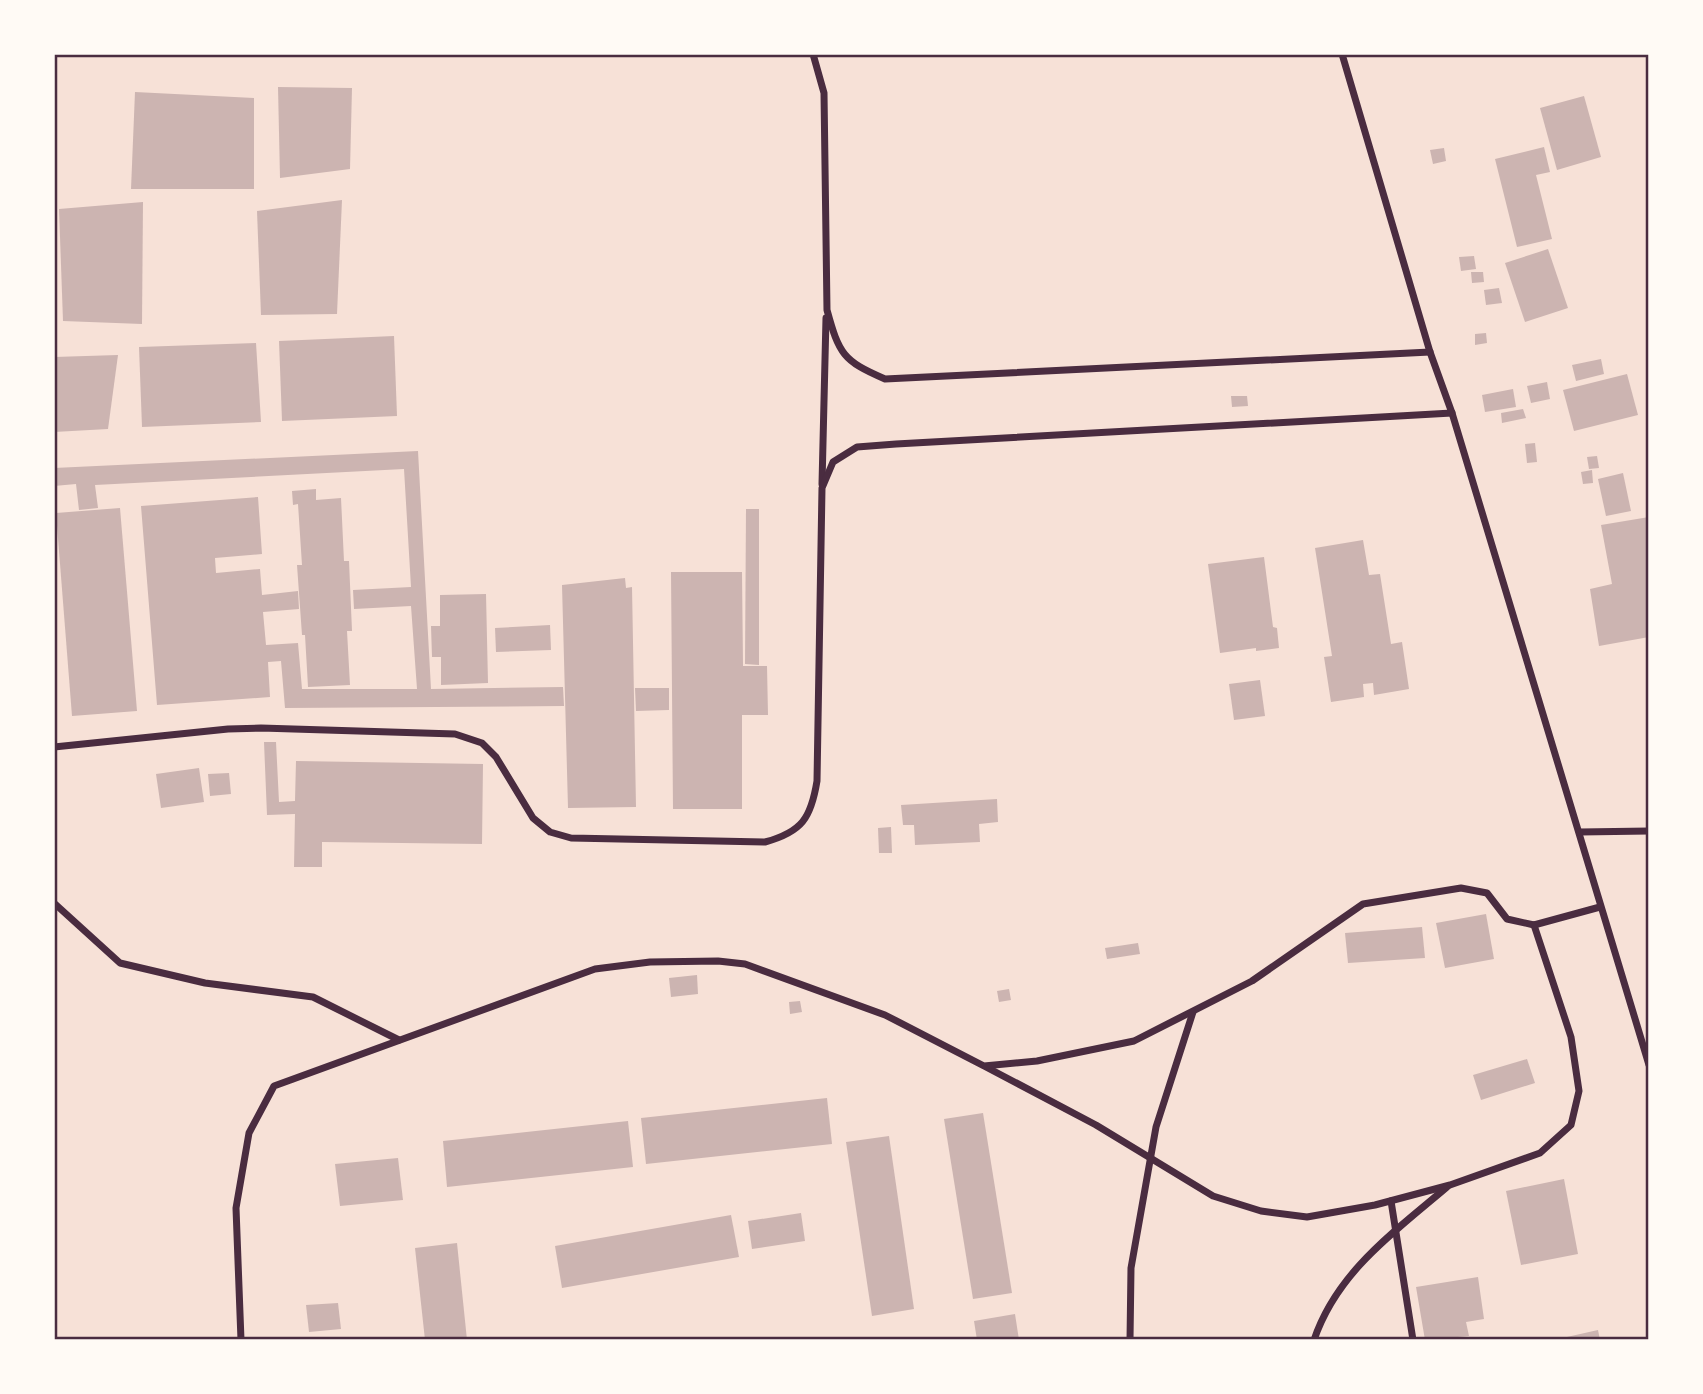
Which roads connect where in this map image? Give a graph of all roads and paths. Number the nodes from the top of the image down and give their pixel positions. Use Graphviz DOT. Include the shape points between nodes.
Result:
graph roads {
  1 [pos="813,54"];
  2 [pos="1342,54"];
  3 [pos="827,310"];
  4 [pos="1430,352"];
  5 [pos="1452,413"];
  6 [pos="822,488"];
  7 [pos="54,747"];
  8 [pos="1649,831"];
  9 [pos="1580,832"];
  10 [pos="54,903"];
  11 [pos="1600,907"];
  12 [pos="1534,925"];
  13 [pos="1193,1012"];
  14 [pos="399,1040"];
  15 [pos="1649,1065"];
  16 [pos="984,1066"];
  17 [pos="1151,1157"];
  18 [pos="1450,1185"];
  19 [pos="1391,1201"];
  20 [pos="1396,1230"];
  21 [pos="241,1340"];
  22 [pos="1130,1340"];
  23 [pos="1314,1340"];
  24 [pos="1413,1340"];
  1 -- 3 [label="street" via="824,93"];
  2 -- 4 [label="street"];
  3 -- 4 [label="street" via="836,345 858,367 885,379"];
  3 -- 6 [label="street"];
  4 -- 5 [label="street"];
  5 -- 6 [label="street" via="857,447 833,462"];
  5 -- 9 [label="street"];
  6 -- 7 [label="street" via="817,781 814,804 787,836 765,842 571,838 550,832 533,818 496,757 482,743 455,734 228,729"];
  8 -- 9 [label="street"];
  9 -- 11 [label="street"];
  10 -- 14 [label="street" via="120,963 205,983 313,998"];
  11 -- 12 [label="street"];
  11 -- 15 [label="street"];
  12 -- 13 [label="street" via="1507,919 1487,893 1461,888 1363,904 1252,981"];
  12 -- 18 [label="street" via="1570,1037 1579,1091 1571,1125 1540,1153"];
  13 -- 16 [label="street" via="1134,1041 1037,1061"];
  13 -- 17 [label="street" via="1156,1127"];
  14 -- 16 [label="street" via="595,969 718,961 744,964 885,1015"];
  14 -- 21 [label="street" via="274,1086 249,1133 236,1208"];
  16 -- 17 [label="street"];
  17 -- 19 [label="street" via="1213,1196 1261,1211 1307,1217"];
  17 -- 22 [label="street" via="1131,1268"];
  18 -- 19 [label="street"];
  18 -- 20 [label="street"];
  19 -- 20 [label="street"];
  20 -- 23 [label="street" via="1344,1281"];
  20 -- 24 [label="street"];
}
